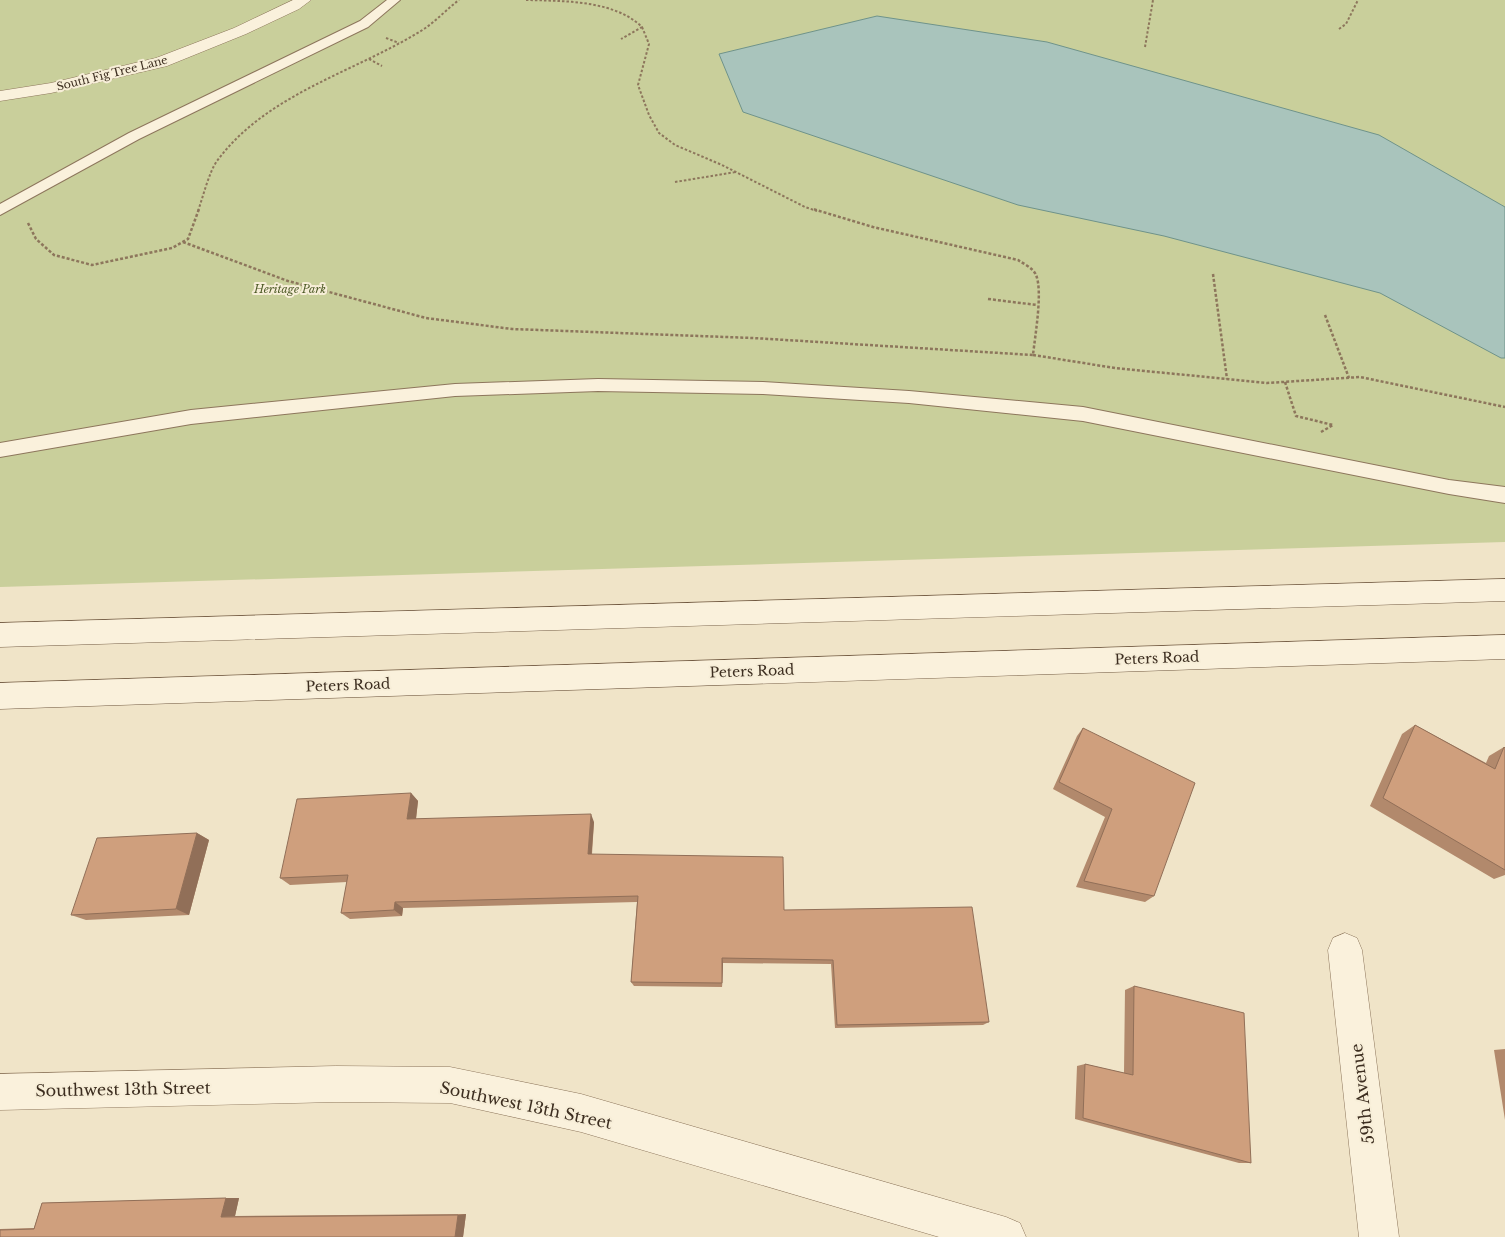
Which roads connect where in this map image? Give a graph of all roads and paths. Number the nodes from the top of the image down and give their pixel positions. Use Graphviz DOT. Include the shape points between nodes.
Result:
graph roads {
  1 [pos="303,0"];
  2 [pos="394,0"];
  3 [pos="459,0"];
  4 [pos="526,0"];
  5 [pos="1153,0"];
  6 [pos="1358,0"];
  7 [pos="642,27"];
  8 [pos="1339,29"];
  9 [pos="621,39"];
  10 [pos="1145,47"];
  11 [pos="368,58"];
  12 [pos="382,66"];
  13 [pos="0,96"];
  14 [pos="736,172"];
  15 [pos="675,182"];
  16 [pos="0,210"];
  17 [pos="27,221"];
  18 [pos="183,242"];
  19 [pos="1213,274"];
  20 [pos="988,299"];
  21 [pos="1037,305"];
  22 [pos="1325,315"];
  23 [pos="1033,355"];
  24 [pos="1349,378"];
  25 [pos="1227,379"];
  26 [pos="1285,382"];
  27 [pos="1505,407"];
  28 [pos="1333,425"];
  29 [pos="0,450"];
  30 [pos="1505,495"];
  31 [pos="1505,590"];
  32 [pos="0,635"];
  33 [pos="1505,647"];
  34 [pos="0,696"];
  35 [pos="1345,950"];
  36 [pos="0,1092"];
  37 [pos="1006,1237"];
  38 [pos="1379,1237"];
  1 -- 13 [label="main road, South Fig Tree Lane" via="161,62 51,88"];
  2 -- 16 [label="lane" via="364,24 134,136"];
  3 -- 11 [label="path" via="425,28"];
  4 -- 7 [label="path" via="611,8 635,18"];
  5 -- 10 [label="path"];
  6 -- 8 [label="path" via="1346,24"];
  7 -- 9 [label="path"];
  7 -- 14 [label="path" via="649,44 638,85 659,133 675,145"];
  11 -- 12 [label="path"];
  11 -- 18 [label="path" via="275,109 245,131 216,162 188,239"];
  14 -- 15 [label="path"];
  14 -- 21 [label="path" via="805,208 1018,260 1037,277"];
  17 -- 18 [label="path" via="36,239 54,255 92,264 172,248"];
  18 -- 23 [label="path" via="288,281 426,318 512,329 753,338"];
  19 -- 25 [label="path"];
  20 -- 21 [label="path"];
  21 -- 23 [label="path"];
  22 -- 24 [label="path"];
  23 -- 25 [label="path" via="1115,368"];
  24 -- 26 [label="path"];
  24 -- 27 [label="path" via="1360,377"];
  25 -- 26 [label="path"];
  26 -- 28 [label="path" via="1296,416"];
  29 -- 30 [label="lane" via="192,417 455,390 598,385 763,388 909,397 1083,414 1449,487"];
  31 -- 32 [label="main road"];
  33 -- 34 [label="main road, Peters Road"];
  35 -- 38 [label="main road, 59th Avenue"];
  36 -- 37 [label="main road, Southwest 13th Street" via="336,1084 450,1085 581,1113"];
}
